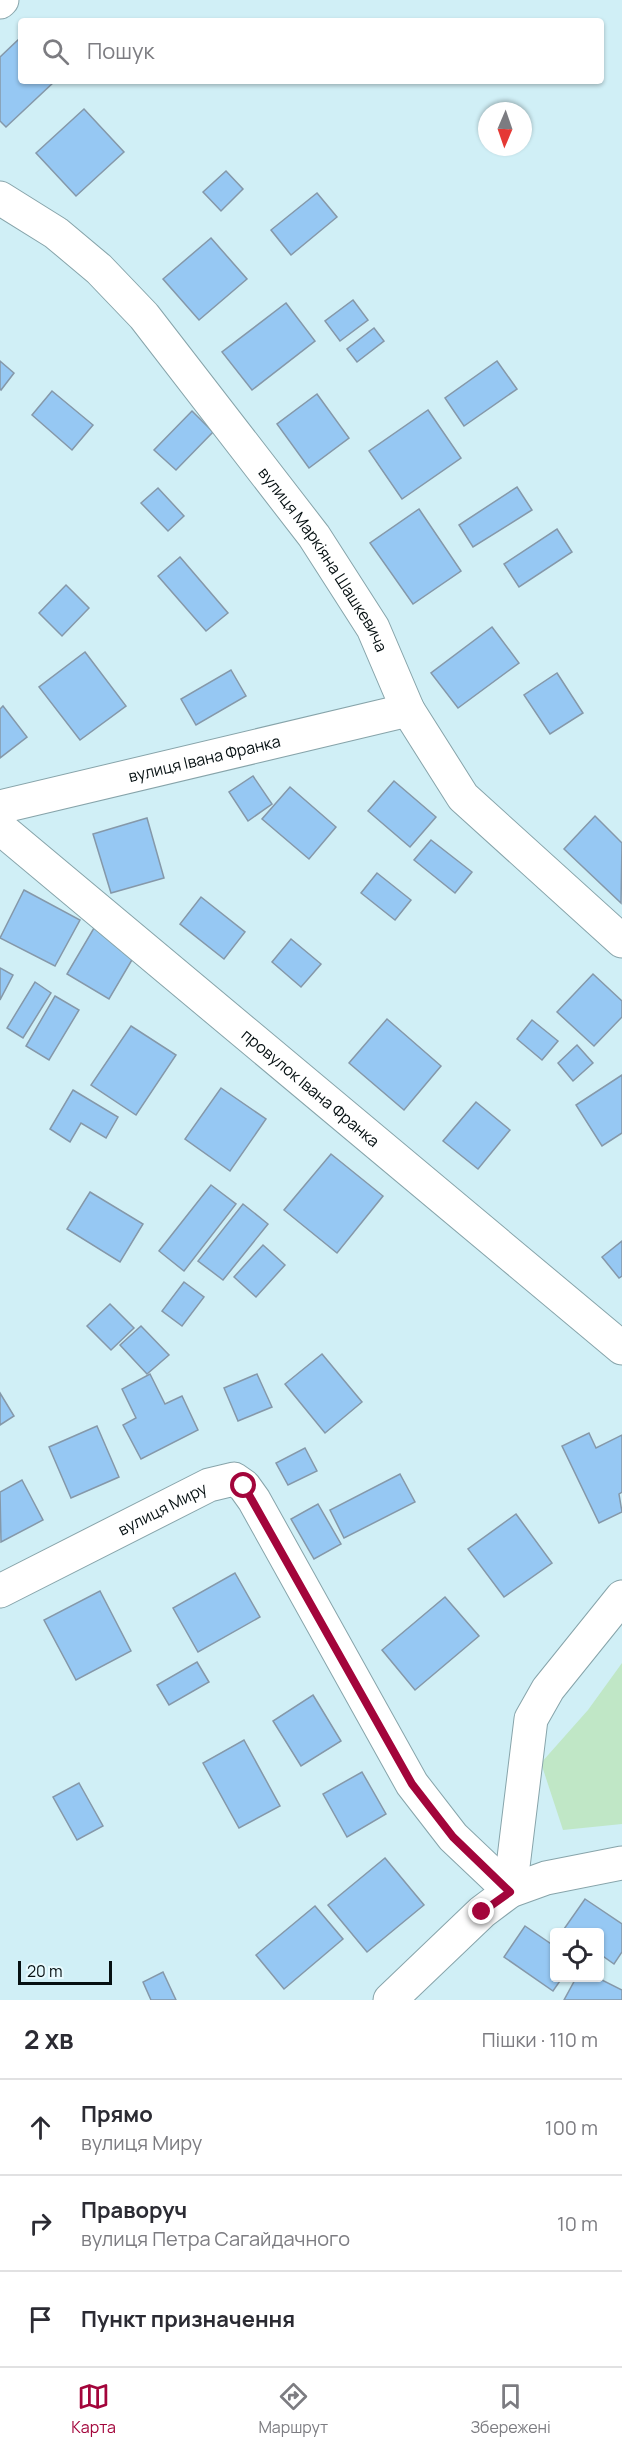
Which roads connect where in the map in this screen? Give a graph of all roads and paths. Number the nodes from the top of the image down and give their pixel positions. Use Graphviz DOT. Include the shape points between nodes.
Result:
graph roads {
  1 [pos="0,198"];
  2 [pos="408,710"];
  3 [pos="0,807"];
  4 [pos="0,828"];
  5 [pos="622,940"];
  6 [pos="622,1348"];
  7 [pos="0,1591"];
  8 [pos="622,1597"];
  9 [pos="622,1863"];
  10 [pos="510,1892"];
  11 [pos="390,2000"];
  1 -- 2 [label="street, вулиця Маркіяна Шашкевича" via="56,233 99,268 144,316 314,536 373,628"];
  2 -- 3 [label="street, вулиця Івана Франка"];
  2 -- 5 [label="street, вулиця Маркіяна Шашкевича" via="463,797"];
  4 -- 6 [label="street, провулок Івана Франка"];
  7 -- 10 [label="street, вулиця Миру" via="209,1485 234,1479 254,1500 412,1784 453,1837"];
  8 -- 10 [label="street" via="548,1689 531,1719"];
  9 -- 10 [label="street" via="546,1878"];
  10 -- 11 [label="street" via="482,1912"];
}
